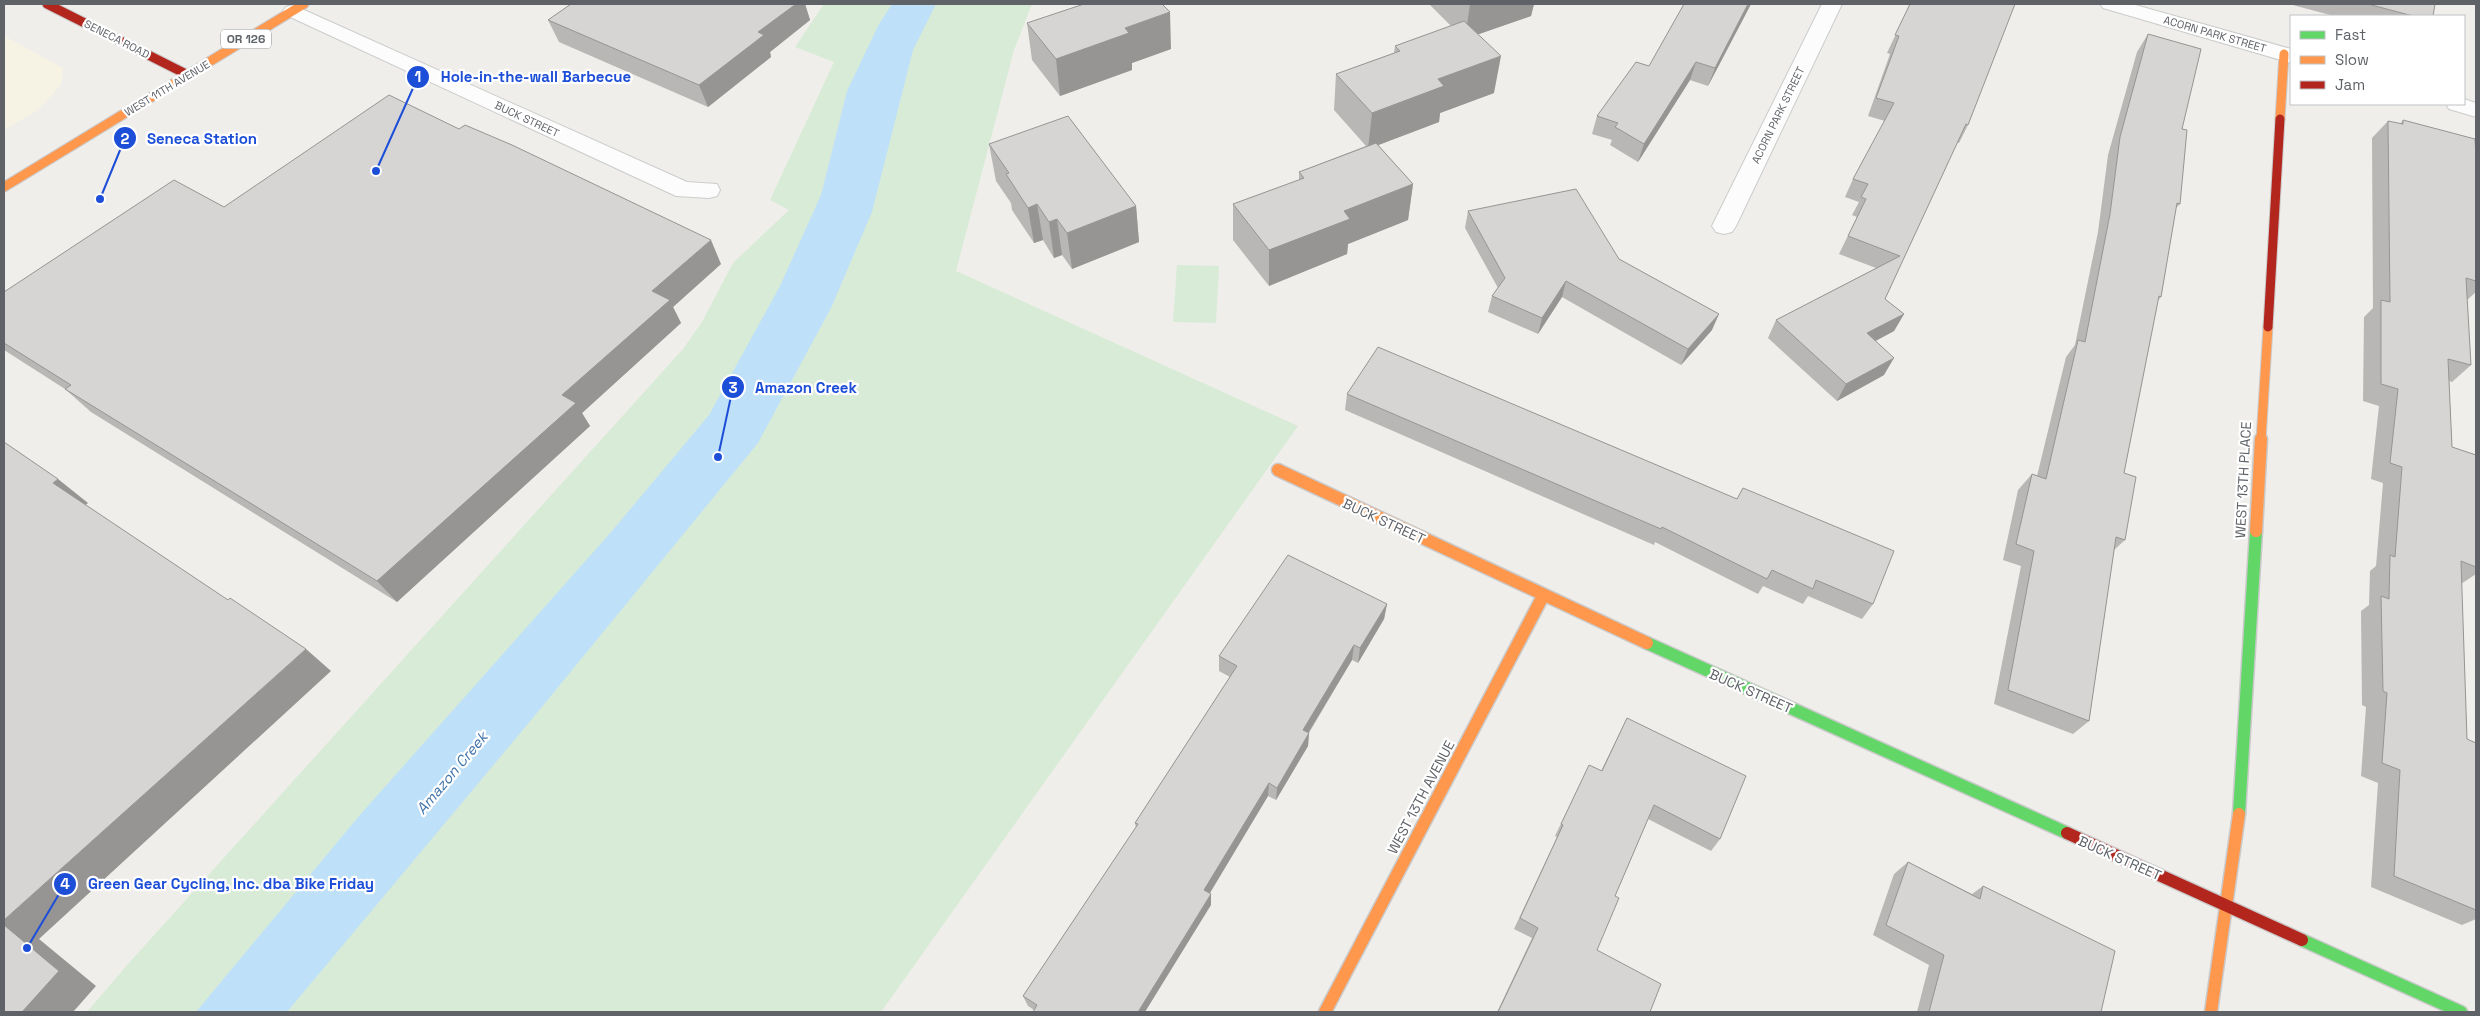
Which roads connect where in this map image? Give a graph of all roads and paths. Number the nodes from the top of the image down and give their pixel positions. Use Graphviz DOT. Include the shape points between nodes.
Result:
graph roads {
  1 [pos="47,4"];
  2 [pos="1832,4"];
  3 [pos="2110,4"];
  4 [pos="298,7"];
  5 [pos="2288,55"];
  6 [pos="188,75"];
  7 [pos="2459,105"];
  8 [pos="2476,110"];
  9 [pos="4,188"];
  10 [pos="709,190"];
  11 [pos="1724,226"];
  12 [pos="1278,470"];
  13 [pos="1543,596"];
  14 [pos="2227,907"];
  15 [pos="1325,1012"];
  16 [pos="2211,1012"];
  17 [pos="2461,1012"];
  1 -- 6 [label="street, SENECA ROAD"];
  2 -- 11 [label="street, ACORN PARK STREET"];
  3 -- 5 [label="street, ACORN PARK STREET"];
  4 -- 6 [label="street, WEST 11TH AVENUE / OR 126"];
  4 -- 10 [label="street, BUCK STREET" via="684,190"];
  5 -- 14 [label="street, WEST 13TH PLACE" via="2238,826"];
  6 -- 9 [label="street, WEST 11TH AVENUE / OR 126"];
  7 -- 8 [label="street"];
  12 -- 13 [label="street, BUCK STREET"];
  13 -- 14 [label="street, BUCK STREET"];
  13 -- 15 [label="street, WEST 13TH AVENUE"];
  14 -- 16 [label="street"];
  14 -- 17 [label="street, BUCK STREET"];
}
